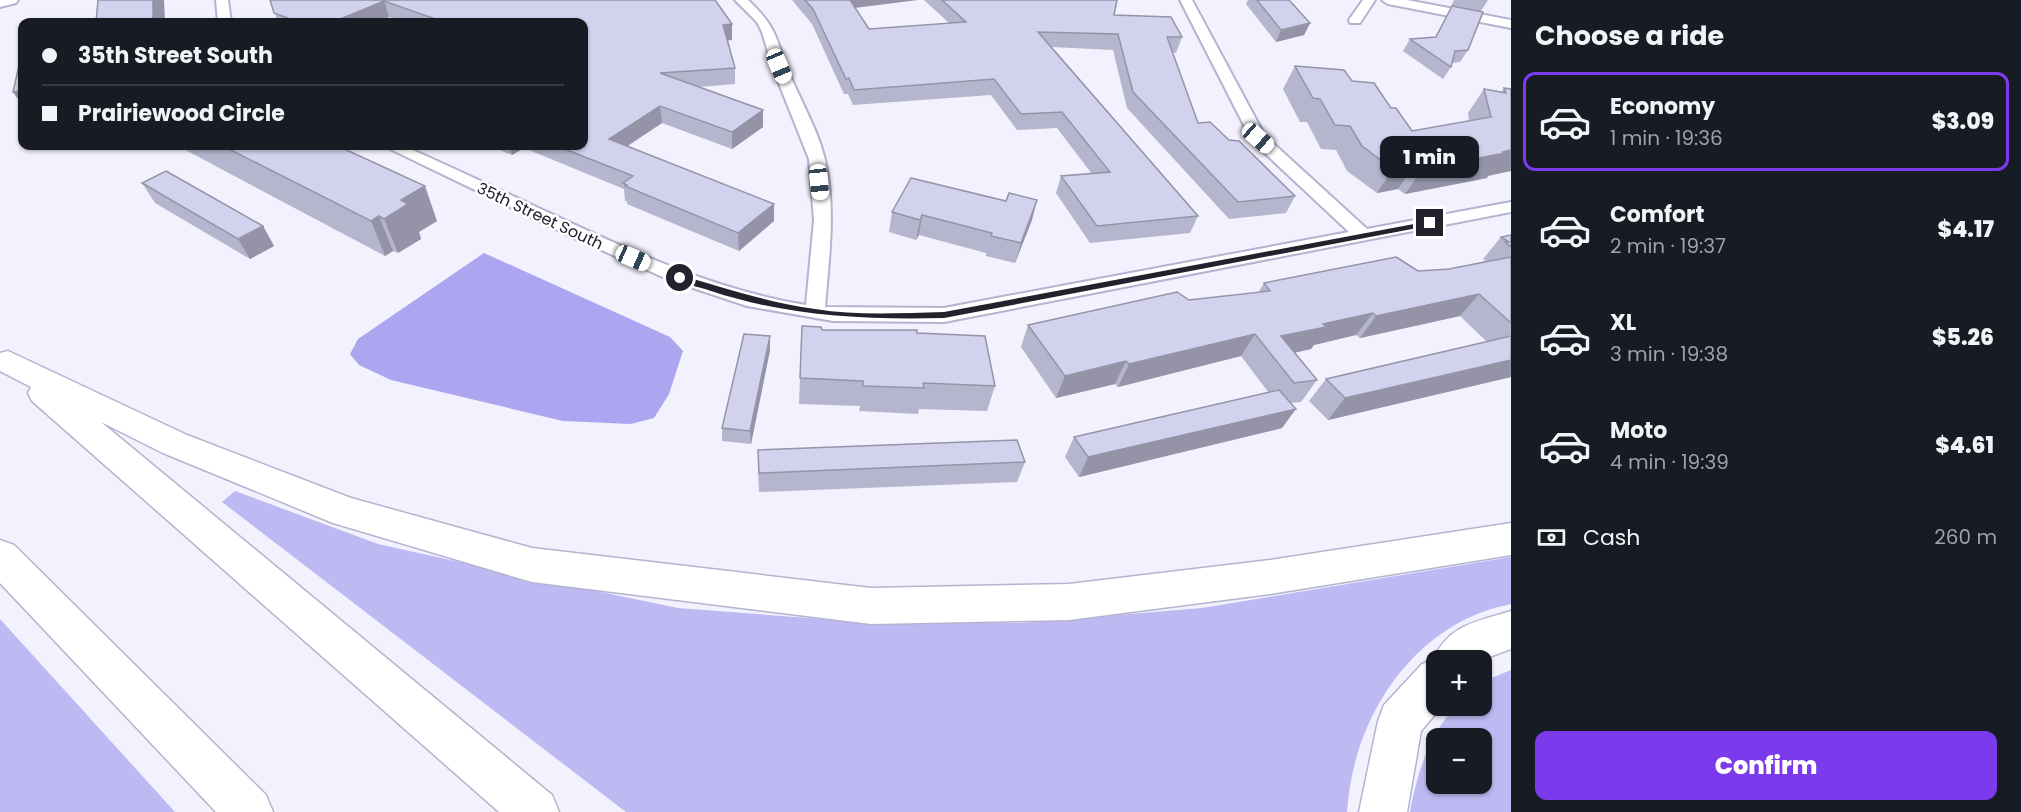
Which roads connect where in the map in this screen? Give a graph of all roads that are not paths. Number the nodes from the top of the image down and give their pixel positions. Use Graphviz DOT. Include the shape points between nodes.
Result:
graph roads {
  1 [pos="10,0"];
  2 [pos="222,0"];
  3 [pos="741,0"];
  4 [pos="1186,0"];
  5 [pos="1369,0"];
  6 [pos="1388,0"];
  7 [pos="0,2"];
  8 [pos="224,18"];
  9 [pos="1355,20"];
  10 [pos="1511,24"];
  11 [pos="401,150"];
  12 [pos="1511,207"];
  13 [pos="1363,235"];
  14 [pos="815,312"];
  15 [pos="4,359"];
  16 [pos="1511,539"];
  17 [pos="0,557"];
  18 [pos="1511,630"];
  19 [pos="1463,650"];
  20 [pos="1426,691"];
  21 [pos="249,812"];
  22 [pos="535,812"];
  23 [pos="1383,812"];
  1 -- 7 [label="street"];
  2 -- 8 [label="street"];
  3 -- 14 [label="street" via="769,32 817,159 823,220"];
  4 -- 13 [label="street" via="1258,138"];
  5 -- 9 [label="street"];
  6 -- 10 [label="street"];
  11 -- 14 [label="street, 35th Street South" via="667,273 729,294"];
  12 -- 13 [label="street, 35th Street South"];
  13 -- 14 [label="street, 35th Street South" via="944,315 879,317"];
  15 -- 16 [label="highway" via="175,444 346,512 401,528 532,565 871,606 1069,602 1270,577"];
  15 -- 22 [label="highway"];
  17 -- 21 [label="highway"];
  18 -- 19 [label="highway" via="1468,644"];
  20 -- 23 [label="highway" via="1400,721"];
}
